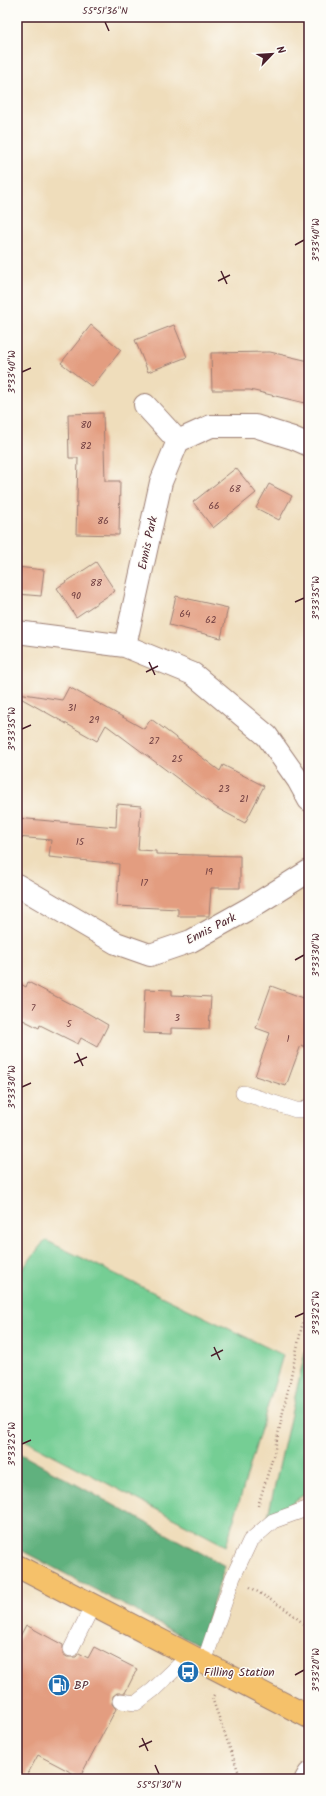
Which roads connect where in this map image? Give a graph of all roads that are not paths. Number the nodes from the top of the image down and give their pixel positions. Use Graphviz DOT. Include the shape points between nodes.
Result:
graph roads {
  1 [pos="145,405"];
  2 [pos="178,441"];
  3 [pos="309,445"];
  4 [pos="17,632"];
  5 [pos="126,646"];
  6 [pos="304,777"];
  7 [pos="309,800"];
  8 [pos="309,871"];
  9 [pos="19,890"];
  10 [pos="243,1093"];
  11 [pos="309,1106"];
  12 [pos="309,1508"];
  13 [pos="17,1566"];
  14 [pos="93,1605"];
  15 [pos="71,1649"];
  16 [pos="197,1659"];
  17 [pos="120,1701"];
  18 [pos="309,1717"];
  19 [pos="309,1774"];
  20 [pos="306,1779"];
  1 -- 2 [label="street"];
  2 -- 3 [label="street" via="211,426 255,426"];
  2 -- 5 [label="street, Ennis Park" via="160,482"];
  4 -- 5 [label="street"];
  5 -- 6 [label="street" via="193,674 267,736"];
  6 -- 7 [label="street"];
  8 -- 9 [label="street, Ennis Park" via="191,941 150,955 116,943"];
  10 -- 11 [label="lane" via="296,1110 305,1110"];
  12 -- 16 [label="lane" via="273,1521 250,1540"];
  13 -- 14 [label="main road"];
  14 -- 15 [label="lane"];
  14 -- 16 [label="main road"];
  16 -- 17 [label="lane" via="136,1703"];
  16 -- 18 [label="main road"];
  19 -- 20 [label="street"];
}
